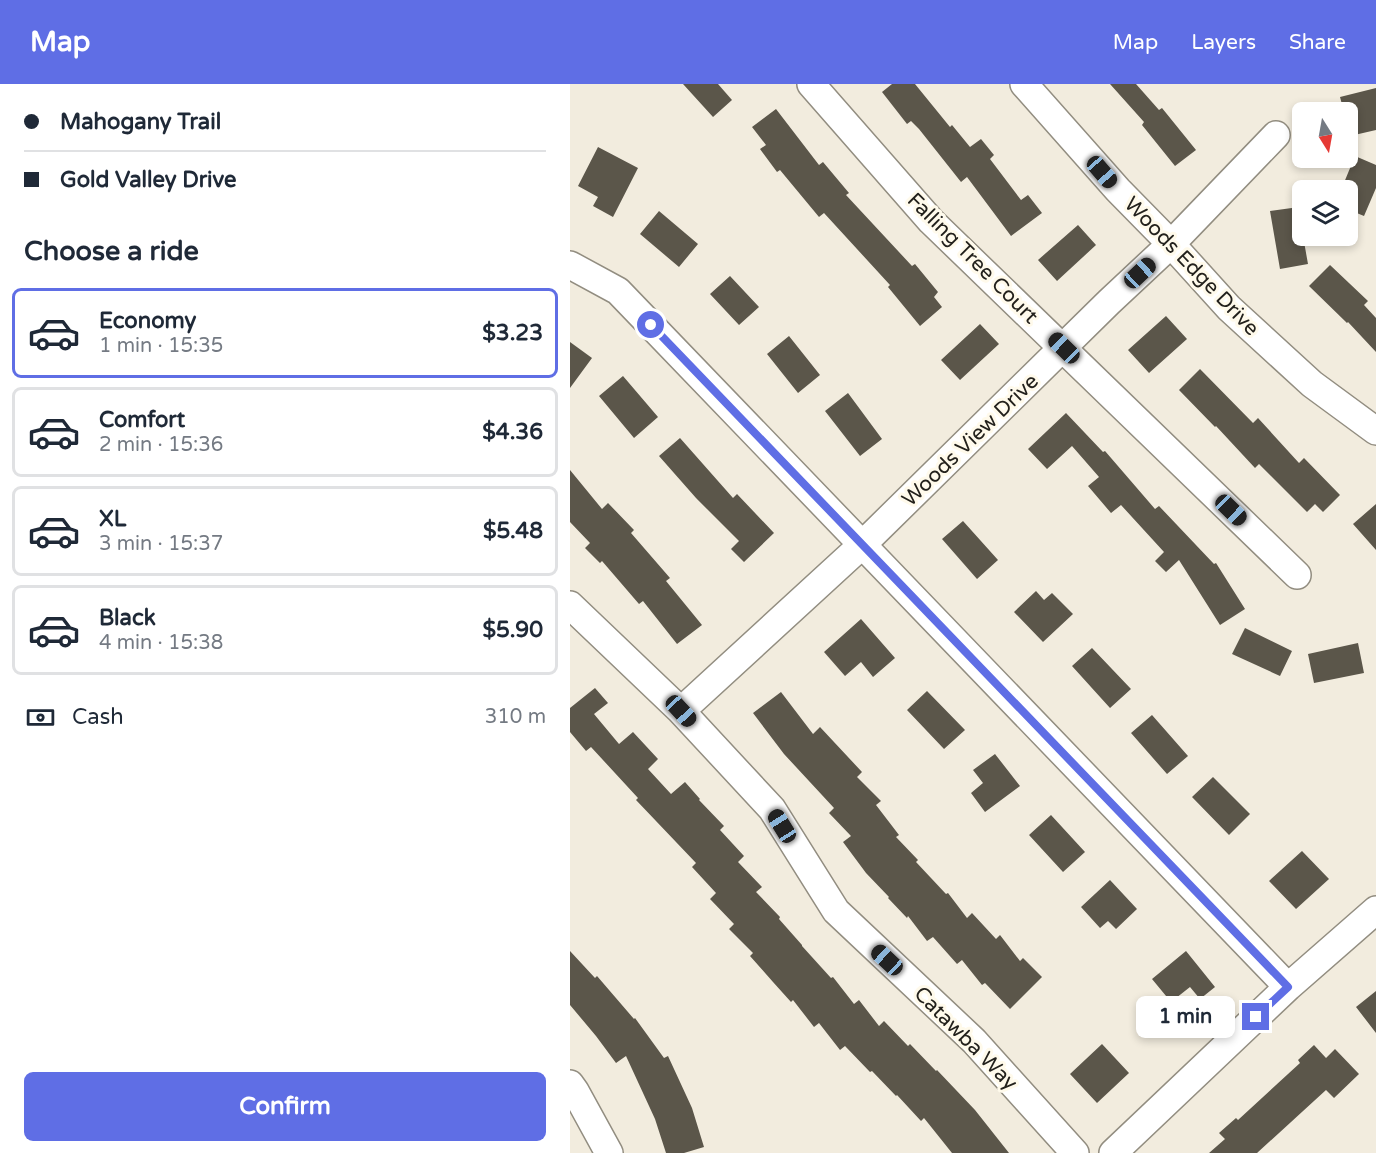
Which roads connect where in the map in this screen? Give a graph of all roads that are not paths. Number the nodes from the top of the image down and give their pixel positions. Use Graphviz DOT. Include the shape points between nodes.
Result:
graph roads {
  1 [pos="811,84"];
  2 [pos="1024,84"];
  3 [pos="1276,135"];
  4 [pos="1171,244"];
  5 [pos="570,265"];
  6 [pos="1064,348"];
  7 [pos="1376,431"];
  8 [pos="863,544"];
  9 [pos="1297,575"];
  10 [pos="572,610"];
  11 [pos="681,711"];
  12 [pos="1376,910"];
  13 [pos="1288,987"];
  14 [pos="570,1084"];
  15 [pos="609,1153"];
  16 [pos="1075,1153"];
  17 [pos="1113,1153"];
  1 -- 6 [label="street, Falling Tree Court" via="931,220"];
  2 -- 4 [label="street, Woods Edge Drive"];
  3 -- 4 [label="street, Woods View Drive"];
  4 -- 6 [label="street, Woods View Drive"];
  4 -- 7 [label="street, Woods Edge Drive" via="1229,308 1312,384"];
  5 -- 8 [label="street" via="618,291"];
  6 -- 8 [label="street, Woods View Drive"];
  6 -- 9 [label="street, Falling Tree Court"];
  8 -- 11 [label="street, Woods View Drive"];
  8 -- 13 [label="street"];
  10 -- 11 [label="street, Catawba Way"];
  11 -- 16 [label="street, Catawba Way" via="772,809 836,911 974,1041"];
  12 -- 13 [label="street"];
  13 -- 17 [label="street"];
  14 -- 15 [label="street"];
}
